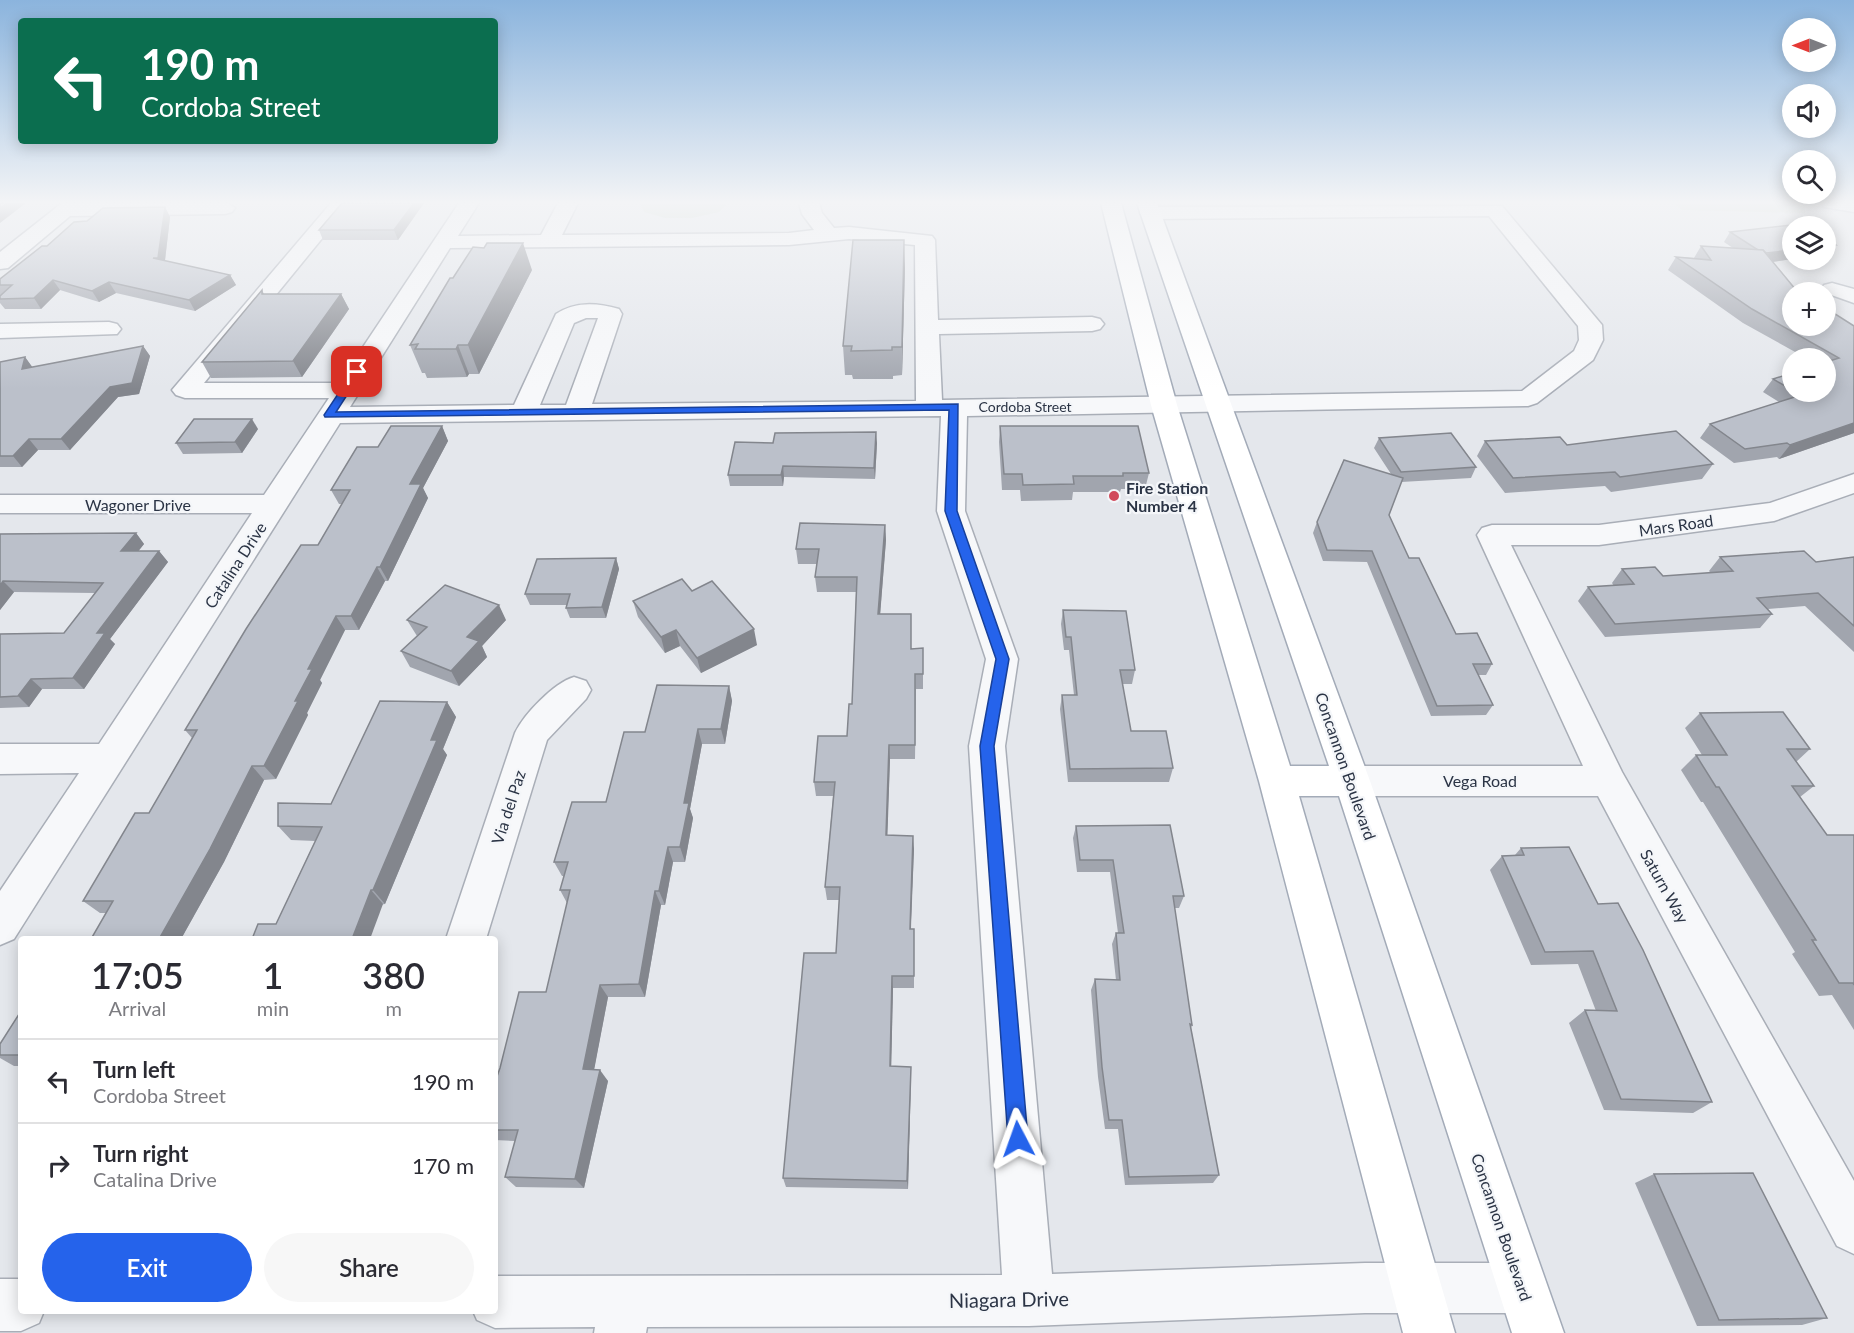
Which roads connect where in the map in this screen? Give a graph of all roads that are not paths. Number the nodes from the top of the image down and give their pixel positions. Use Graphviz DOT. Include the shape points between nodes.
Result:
graph roads {
  1 [pos="289,265"];
  2 [pos="429,265"];
  3 [pos="926,265"];
  4 [pos="1127,265"];
  5 [pos="1169,265"];
  6 [pos="1541,265"];
  7 [pos="1836,291"];
  8 [pos="1854,296"];
  9 [pos="1092,324"];
  10 [pos="927,327"];
  11 [pos="109,329"];
  12 [pos="0,332"];
  13 [pos="337,403"];
  14 [pos="1164,405"];
  15 [pos="1217,405"];
  16 [pos="942,407"];
  17 [pos="524,412"];
  18 [pos="576,412"];
  19 [pos="1854,483"];
  20 [pos="0,504"];
  21 [pos="275,504"];
  22 [pos="1492,535"];
  23 [pos="574,690"];
  24 [pos="109,758"];
  25 [pos="0,759"];
  26 [pos="1277,781"];
  27 [pos="1352,781"];
  28 [pos="1608,781"];
  29 [pos="0,926"];
  30 [pos="467,936"];
  31 [pos="1854,1228"];
  32 [pos="1029,1299"];
  33 [pos="498,1302"];
  34 [pos="0,1305"];
  35 [pos="18,1305"];
  36 [pos="1422,1310"];
  37 [pos="1530,1310"];
  38 [pos="623,1317"];
  1 -- 13 [label="street, Cordoba Street" via="185,390"];
  2 -- 13 [label="street, Catalina Drive"];
  3 -- 10 [label="street"];
  4 -- 14 [label="main road"];
  5 -- 15 [label="main road, Concannon Boulevard"];
  6 -- 15 [label="street, Cordoba Street" via="1590,325 1591,340 1584,355 1528,398"];
  7 -- 8 [label="street"];
  9 -- 10 [label="street"];
  10 -- 16 [label="street"];
  11 -- 12 [label="street"];
  13 -- 17 [label="street, Cordoba Street"];
  13 -- 21 [label="street, Catalina Drive"];
  14 -- 15 [label="street, Cordoba Street"];
  14 -- 16 [label="street, Cordoba Street"];
  14 -- 26 [label="main road"];
  15 -- 27 [label="main road, Concannon Boulevard"];
  16 -- 18 [label="street, Cordoba Street"];
  16 -- 32 [label="street" via="951,511 1002,659 987,746"];
  17 -- 18 [label="street, Cordoba Street"];
  17 -- 18 [label="street" via="564,318 573,312 611,314"];
  19 -- 22 [label="street, Mars Road" via="1774,512 1599,536"];
  20 -- 21 [label="street, Wagoner Drive"];
  21 -- 24 [label="street, Catalina Drive"];
  22 -- 28 [label="street, Saturn Way"];
  23 -- 30 [label="street, Via del Paz" via="532,733"];
  24 -- 25 [label="street"];
  24 -- 29 [label="street, Catalina Drive"];
  26 -- 27 [label="main road"];
  26 -- 36 [label="main road"];
  27 -- 28 [label="street, Vega Road"];
  27 -- 37 [label="main road, Concannon Boulevard"];
  28 -- 31 [label="street, Saturn Way"];
  32 -- 36 [label="street, Niagara Drive"];
  32 -- 38 [label="street, Niagara Drive"];
  33 -- 38 [label="street, Niagara Drive"];
  34 -- 35 [label="street"];
  36 -- 37 [label="street, Niagara Drive"];
}
